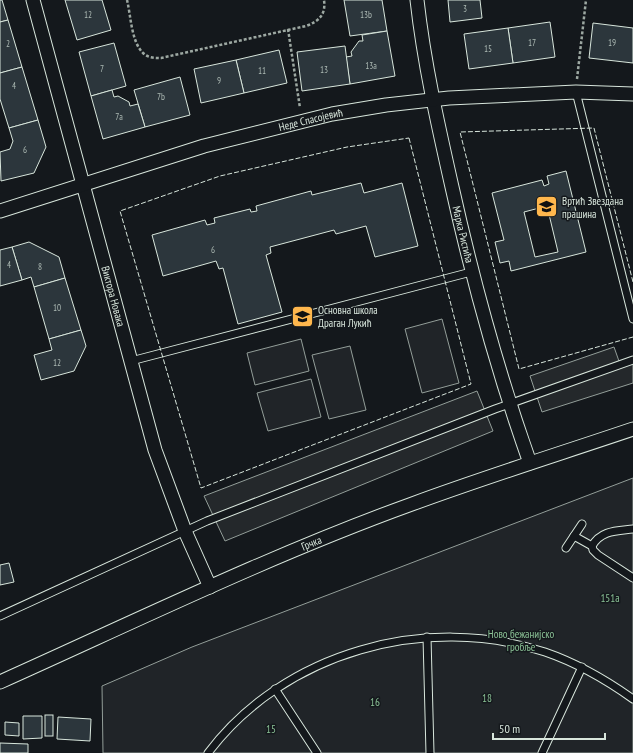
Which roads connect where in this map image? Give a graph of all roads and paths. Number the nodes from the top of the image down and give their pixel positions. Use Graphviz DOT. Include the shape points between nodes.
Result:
graph roads {
  1 [pos="33,0"];
  2 [pos="127,0"];
  3 [pos="324,0"];
  4 [pos="416,0"];
  5 [pos="586,0"];
  6 [pos="288,29"];
  7 [pos="576,92"];
  8 [pos="633,94"];
  9 [pos="432,100"];
  10 [pos="302,120"];
  11 [pos="83,184"];
  12 [pos="0,211"];
  13 [pos="471,272"];
  14 [pos="633,319"];
  15 [pos="633,360"];
  16 [pos="131,361"];
  17 [pos="510,403"];
  18 [pos="633,429"];
  19 [pos="530,463"];
  20 [pos="582,524"];
  21 [pos="633,530"];
  22 [pos="185,531"];
  23 [pos="574,536"];
  24 [pos="592,546"];
  25 [pos="566,548"];
  26 [pos="633,578"];
  27 [pos="210,586"];
  28 [pos="0,616"];
  29 [pos="426,637"];
  30 [pos="582,667"];
  31 [pos="0,682"];
  32 [pos="275,689"];
  33 [pos="633,699"];
  34 [pos="208,753"];
  35 [pos="317,753"];
  36 [pos="430,753"];
  37 [pos="542,753"];
  1 -- 11 [label="street, Виктора Новака"];
  2 -- 6 [label="path" via="136,43 144,54 150,57 161,58 182,54"];
  3 -- 6 [label="path" via="325,8 317,22"];
  4 -- 9 [label="street, Марка Ристића"];
  5 -- 7 [label="path"];
  6 -- 10 [label="path"];
  7 -- 8 [label="street, Неде Спасојевић"];
  7 -- 9 [label="street, Неде Спасојевић"];
  7 -- 14 [label="lane"];
  9 -- 10 [label="street, Неде Спасојевић" via="386,105"];
  9 -- 13 [label="street, Марка Ристића"];
  10 -- 11 [label="street, Неде Спасојевић" via="204,146"];
  11 -- 12 [label="street, Неде Спасојевић"];
  11 -- 16 [label="street, Виктора Новака"];
  13 -- 16 [label="lane"];
  13 -- 17 [label="street, Марка Ристића"];
  15 -- 17 [label="lane"];
  16 -- 22 [label="street, Виктора Новака" via="155,450"];
  17 -- 19 [label="street, Марка Ристића"];
  17 -- 22 [label="lane"];
  18 -- 19 [label="street, Грчка"];
  19 -- 27 [label="street, Грчка" via="412,504"];
  20 -- 23 [label="lane"];
  21 -- 24 [label="lane" via="610,532 600,536"];
  22 -- 27 [label="street, Виктора Новака"];
  22 -- 28 [label="lane"];
  23 -- 24 [label="lane"];
  23 -- 25 [label="lane"];
  24 -- 26 [label="lane" via="598,555"];
  27 -- 31 [label="street, Грчка"];
  29 -- 30 [label="lane" via="467,637 506,642 545,652"];
  29 -- 32 [label="lane" via="363,648 332,659"];
  29 -- 36 [label="lane"];
  30 -- 33 [label="lane"];
  30 -- 37 [label="lane"];
  32 -- 34 [label="lane" via="244,714"];
  32 -- 35 [label="lane"];
}
